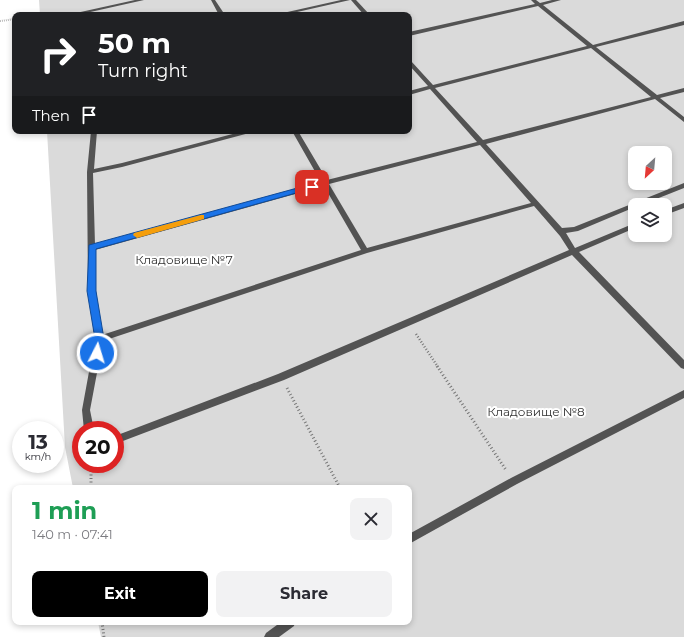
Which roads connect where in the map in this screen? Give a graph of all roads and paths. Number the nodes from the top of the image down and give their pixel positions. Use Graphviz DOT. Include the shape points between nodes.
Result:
graph roads {
  1 [pos="142,0"];
  2 [pos="213,0"];
  3 [pos="348,0"];
  4 [pos="354,0"];
  5 [pos="533,0"];
  6 [pos="559,0"];
  7 [pos="539,5"];
  8 [pos="91,10"];
  9 [pos="220,12"];
  10 [pos="291,12"];
  11 [pos="364,12"];
  12 [pos="12,19"];
  13 [pos="0,21"];
  14 [pos="684,23"];
  15 [pos="412,33"];
  16 [pos="592,46"];
  17 [pos="412,65"];
  18 [pos="432,88"];
  19 [pos="684,90"];
  20 [pos="412,92"];
  21 [pos="656,98"];
  22 [pos="684,120"];
  23 [pos="94,134"];
  24 [pos="240,134"];
  25 [pos="297,134"];
  26 [pos="480,143"];
  27 [pos="90,172"];
  28 [pos="326,183"];
  29 [pos="684,185"];
  30 [pos="535,204"];
  31 [pos="684,205"];
  32 [pos="672,210"];
  33 [pos="628,228"];
  34 [pos="560,231"];
  35 [pos="92,248"];
  36 [pos="365,251"];
  37 [pos="573,251"];
  38 [pos="408,322"];
  39 [pos="99,339"];
  40 [pos="684,366"];
  41 [pos="281,377"];
  42 [pos="684,394"];
  43 [pos="88,421"];
  44 [pos="124,437"];
  45 [pos="91,473"];
  46 [pos="514,481"];
  47 [pos="90,485"];
  48 [pos="338,485"];
  49 [pos="412,537"];
  50 [pos="102,625"];
  51 [pos="286,625"];
  52 [pos="104,637"];
  53 [pos="270,637"];
  1 -- 8 [label="lane"];
  2 -- 9 [label="lane"];
  3 -- 10 [label="lane"];
  4 -- 11 [label="lane"];
  5 -- 7 [label="lane"];
  6 -- 7 [label="lane"];
  7 -- 15 [label="lane"];
  7 -- 16 [label="lane"];
  12 -- 13 [label="path"];
  14 -- 16 [label="lane"];
  16 -- 18 [label="lane"];
  16 -- 21 [label="lane"];
  17 -- 18 [label="lane"];
  18 -- 20 [label="lane"];
  18 -- 26 [label="lane"];
  19 -- 21 [label="lane"];
  21 -- 22 [label="lane"];
  21 -- 26 [label="lane"];
  23 -- 27 [label="lane"];
  24 -- 27 [label="lane"];
  25 -- 28 [label="lane"];
  26 -- 28 [label="lane"];
  26 -- 30 [label="lane"];
  27 -- 35 [label="lane"];
  28 -- 35 [label="lane"];
  28 -- 36 [label="lane"];
  29 -- 34 [label="lane" via="575,228"];
  30 -- 34 [label="lane"];
  30 -- 36 [label="lane"];
  31 -- 32 [label="lane"];
  33 -- 37 [label="lane"];
  34 -- 37 [label="lane"];
  35 -- 39 [label="lane" via="92,291"];
  36 -- 39 [label="lane"];
  37 -- 38 [label="lane"];
  37 -- 40 [label="lane"];
  38 -- 41 [label="lane"];
  38 -- 46 [label="path"];
  39 -- 43 [label="lane" via="86,410"];
  41 -- 44 [label="lane"];
  41 -- 48 [label="path"];
  42 -- 46 [label="lane"];
  45 -- 47 [label="path"];
  46 -- 49 [label="lane"];
  50 -- 52 [label="path"];
  51 -- 53 [label="lane"];
}
